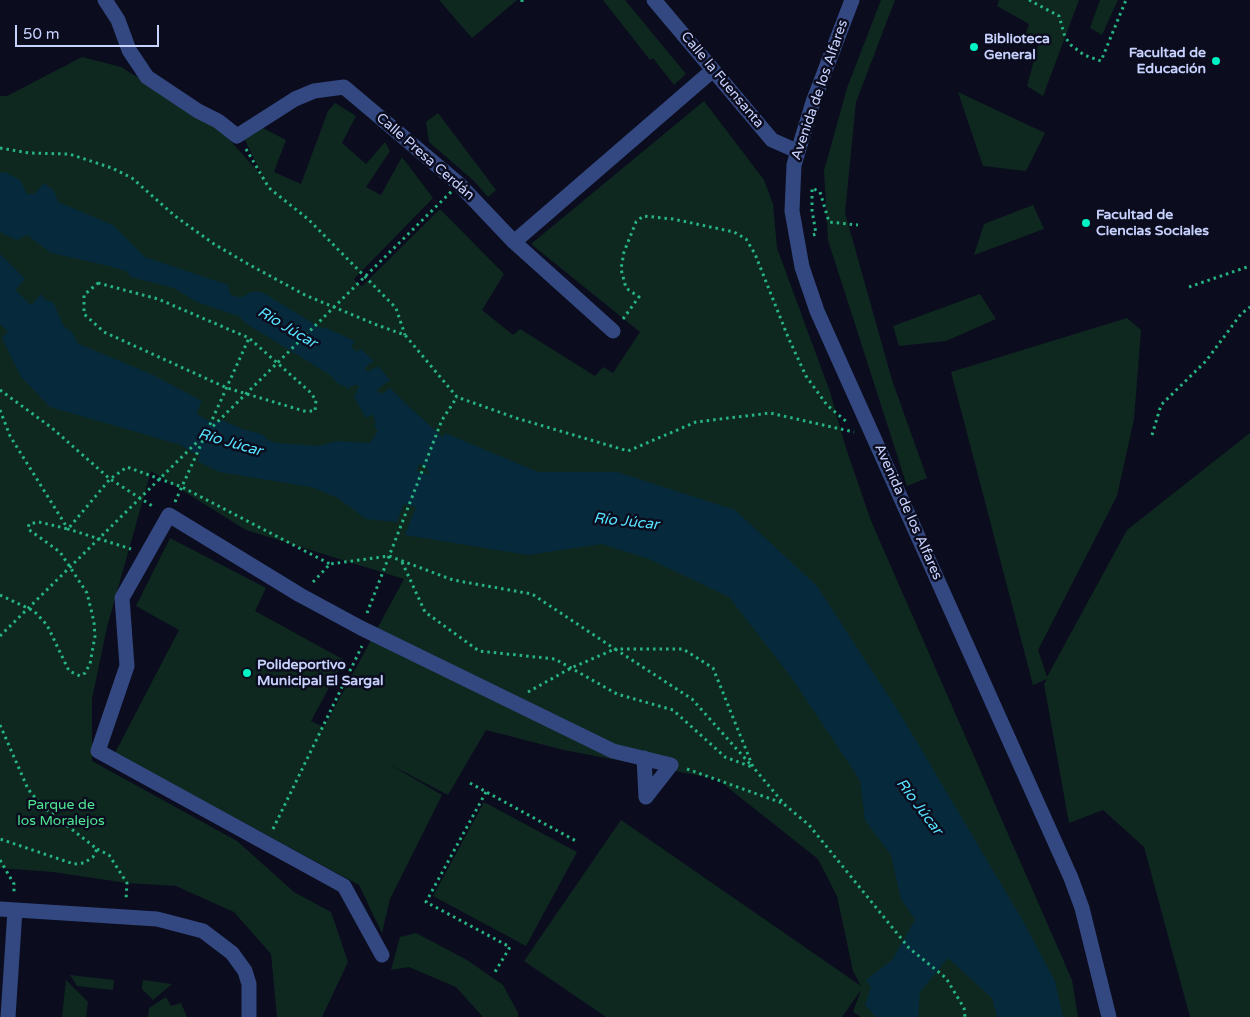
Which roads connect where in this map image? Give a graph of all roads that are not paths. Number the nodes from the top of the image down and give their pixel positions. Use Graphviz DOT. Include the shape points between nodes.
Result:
graph roads {
  1 [pos="105,0"];
  2 [pos="654,0"];
  3 [pos="852,0"];
  4 [pos="713,70"];
  5 [pos="797,151"];
  6 [pos="514,242"];
  7 [pos="612,331"];
  8 [pos="644,758"];
  9 [pos="7,909"];
  10 [pos="382,955"];
  11 [pos="8,1017"];
  12 [pos="248,1017"];
  13 [pos="1109,1017"];
  1 -- 6 [label="street, Calle Presa Cerdán" via="118,20 129,50 147,77 198,111 218,120 237,136 295,99 314,91 344,87 459,184"];
  2 -- 4 [label="street, Calle la Fuensanta"];
  3 -- 5 [label="street, Avenida de los Alfares"];
  4 -- 5 [label="street, Calle la Fuensanta" via="772,140"];
  4 -- 6 [label="street"];
  5 -- 13 [label="street, Avenida de los Alfares" via="792,211 808,290 1072,878"];
  6 -- 7 [label="street, Calle Presa Cerdán"];
  8 -- 8 [label="street" via="671,765 646,797"];
  8 -- 10 [label="street" via="613,750 365,630 300,595 169,515 122,598 127,666 98,752 344,886"];
  9 -- 11 [label="street"];
  9 -- 12 [label="street" via="157,919 188,926 220,942 245,972 249,984"];
}
